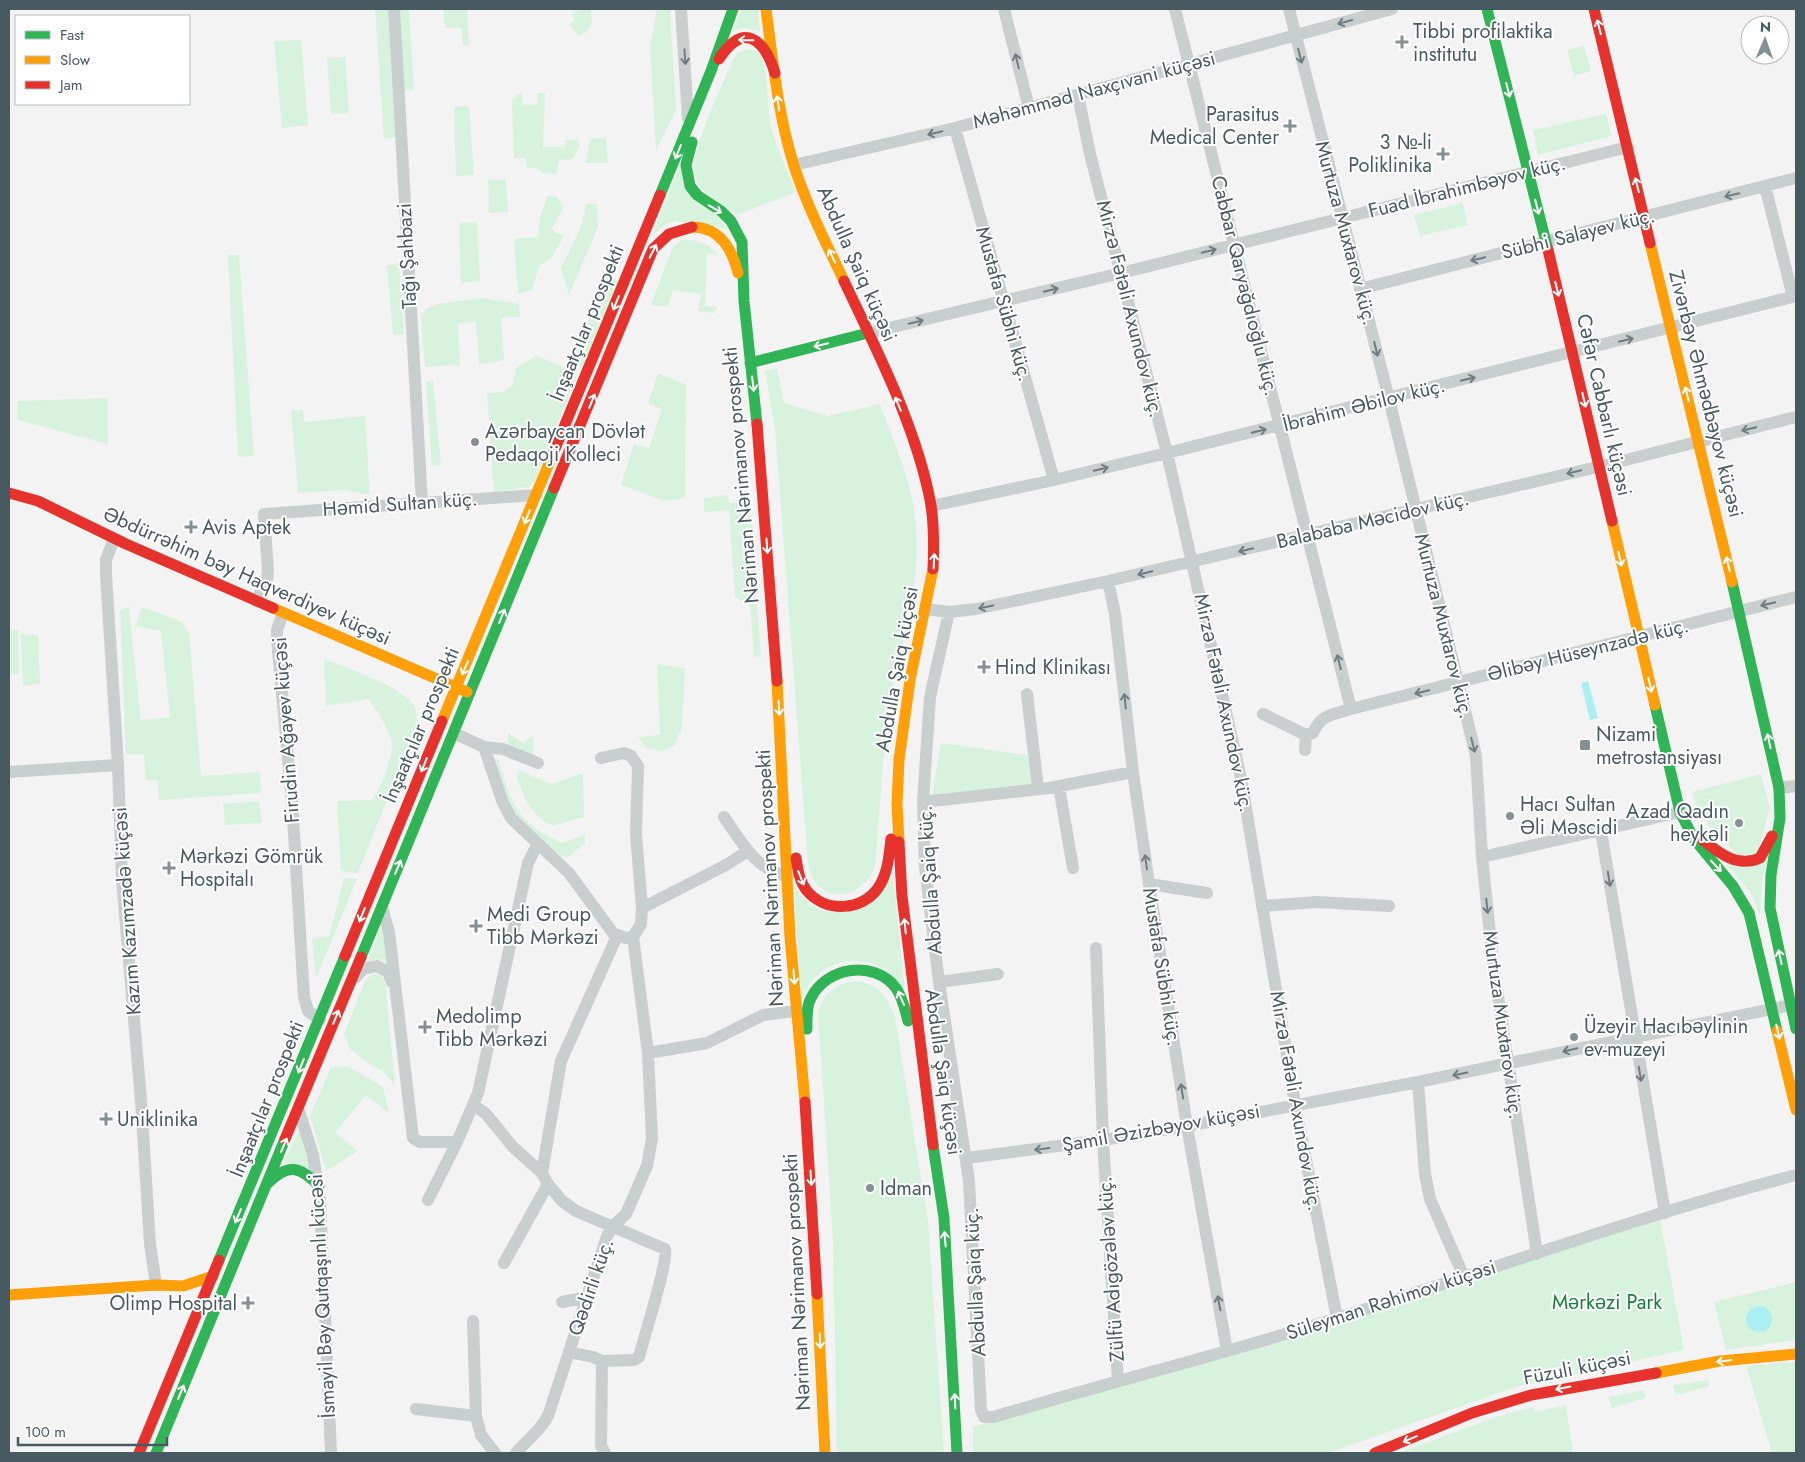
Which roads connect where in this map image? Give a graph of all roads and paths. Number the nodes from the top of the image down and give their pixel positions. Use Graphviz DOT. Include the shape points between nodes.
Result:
graph roads {
  1 [pos="394,9"];
  2 [pos="681,9"];
  3 [pos="732,9"];
  4 [pos="766,9"];
  5 [pos="771,9"];
  6 [pos="1004,9"];
  7 [pos="1175,9"];
  8 [pos="1288,9"];
  9 [pos="1392,9"];
  10 [pos="1487,9"];
  11 [pos="1594,9"];
  12 [pos="769,28"];
  13 [pos="1295,35"];
  14 [pos="1189,64"];
  15 [pos="711,71"];
  16 [pos="775,73"];
  17 [pos="1078,95"];
  18 [pos="1029,108"];
  19 [pos="955,128"];
  20 [pos="686,134"];
  21 [pos="1628,147"];
  22 [pos="794,165"];
  23 [pos="1528,172"];
  24 [pos="1796,178"];
  25 [pos="1765,186"];
  26 [pos="1644,217"];
  27 [pos="1341,218"];
  28 [pos="1546,241"];
  29 [pos="1233,244"];
  30 [pos="1121,273"];
  31 [pos="1360,289"];
  32 [pos="1795,296"];
  33 [pos="744,301"];
  34 [pos="1004,301"];
  35 [pos="1671,329"];
  36 [pos="868,333"];
  37 [pos="1573,353"];
  38 [pos="750,362"];
  39 [pos="1388,399"];
  40 [pos="1796,417"];
  41 [pos="1280,426"];
  42 [pos="1699,442"];
  43 [pos="1167,453"];
  44 [pos="1599,466"];
  45 [pos="1054,480"];
  46 [pos="9,493"];
  47 [pos="536,495"];
  48 [pos="422,503"];
  49 [pos="931,506"];
  50 [pos="1416,510"];
  51 [pos="1308,535"];
  52 [pos="114,538"];
  53 [pos="1193,562"];
  54 [pos="1108,582"];
  55 [pos="1796,598"];
  56 [pos="256,601"];
  57 [pos="926,609"];
  58 [pos="948,612"];
  59 [pos="1740,612"];
  60 [pos="284,614"];
  61 [pos="1639,638"];
  62 [pos="1458,683"];
  63 [pos="456,688"];
  64 [pos="470,693"];
  65 [pos="1027,694"];
  66 [pos="1351,709"];
  67 [pos="445,713"];
  68 [pos="1263,714"];
  69 [pos="454,733"];
  70 [pos="1306,735"];
  71 [pos="434,740"];
  72 [pos="484,746"];
  73 [pos="1305,750"];
  74 [pos="601,758"];
  75 [pos="538,763"];
  76 [pos="118,765"];
  77 [pos="9,772"];
  78 [pos="1133,772"];
  79 [pos="1796,786"];
  80 [pos="1059,787"];
  81 [pos="1779,788"];
  82 [pos="1038,789"];
  83 [pos="923,802"];
  84 [pos="897,804"];
  85 [pos="1781,809"];
  86 [pos="1680,812"];
  87 [pos="724,817"];
  88 [pos="1687,828"];
  89 [pos="787,831"];
  90 [pos="1601,831"];
  91 [pos="537,845"];
  92 [pos="748,851"];
  93 [pos="1482,857"];
  94 [pos="1073,868"];
  95 [pos="788,876"];
  96 [pos="1149,884"];
  97 [pos="1207,893"];
  98 [pos="1262,906"];
  99 [pos="1389,906"];
  100 [pos="382,907"];
  101 [pos="642,908"];
  102 [pos="617,936"];
  103 [pos="634,937"];
  104 [pos="1096,948"];
  105 [pos="998,974"];
  106 [pos="939,982"];
  107 [pos="348,988"];
  108 [pos="395,989"];
  109 [pos="1794,1004"];
  110 [pos="1772,1009"];
  111 [pos="796,1011"];
  112 [pos="320,1020"];
  113 [pos="1796,1028"];
  114 [pos="1634,1036"];
  115 [pos="648,1053"];
  116 [pos="1508,1064"];
  117 [pos="923,1079"];
  118 [pos="1418,1082"];
  119 [pos="1295,1104"];
  120 [pos="474,1105"];
  121 [pos="1796,1110"];
  122 [pos="298,1111"];
  123 [pos="1187,1126"];
  124 [pos="808,1130"];
  125 [pos="1103,1140"];
  126 [pos="457,1142"];
  127 [pos="966,1158"];
  128 [pos="1796,1175"];
  129 [pos="545,1178"];
  130 [pos="267,1184"];
  131 [pos="319,1186"];
  132 [pos="428,1200"];
  133 [pos="1665,1213"];
  134 [pos="613,1226"];
  135 [pos="1537,1254"];
  136 [pos="504,1263"];
  137 [pos="213,1276"];
  138 [pos="1464,1278"];
  139 [pos="156,1285"];
  140 [pos="183,1286"];
  141 [pos="9,1295"];
  142 [pos="587,1298"];
  143 [pos="562,1302"];
  144 [pos="202,1303"];
  145 [pos="1337,1318"];
  146 [pos="473,1321"];
  147 [pos="1228,1351"];
  148 [pos="570,1352"];
  149 [pos="1796,1353"];
  150 [pos="602,1361"];
  151 [pos="1118,1380"];
  152 [pos="416,1409"];
  153 [pos="476,1416"];
  154 [pos="984,1417"];
  155 [pos="957,1452"];
  156 [pos="139,1453"];
  157 [pos="156,1453"];
  158 [pos="331,1453"];
  159 [pos="495,1453"];
  160 [pos="516,1453"];
  161 [pos="605,1453"];
  162 [pos="825,1453"];
  163 [pos="1375,1453"];
  1 -- 48 [label="street, Tağı Şahbazi"];
  2 -- 20 [label="street, one-way" via="688,106"];
  3 -- 15 [label="main road, İnşaatçılar prospekti"];
  4 -- 12 [label="main road, Abdulla Şaiq küçəsi"];
  5 -- 12 [label="street"];
  18 -- 6 [label="street, one-way"];
  7 -- 14 [label="street, Cabbar Qaryağdıoğlu küç."];
  8 -- 13 [label="street, Murtuza Muxtarov küç."];
  9 -- 13 [label="street, Məhəmməd Naxçıvani küçəsi, one-way"];
  10 -- 23 [label="main road, Cəfər Cabbarlı küçəsi, one-way"];
  21 -- 11 [label="main road, Zivərbəy Əhmədbəyov küçəsi, one-way"];
  12 -- 16 [label="main road, Abdulla Şaiq küçəsi"];
  13 -- 14 [label="street, Məhəmməd Naxçıvani küçəsi"];
  13 -- 27 [label="street, Murtuza Muxtarov küç., one-way"];
  14 -- 17 [label="street, Məhəmməd Naxçıvani küçəsi"];
  14 -- 29 [label="street, Cabbar Qaryağdıoğlu küç."];
  16 -- 15 [label="main road, one-way" via="764,47 747,38 730,44"];
  15 -- 20 [label="main road, İnşaatçılar prospekti"];
  15 -- 33 [label="main road, one-way" via="686,174 697,195 720,211 737,230 744,255"];
  22 -- 16 [label="main road, Abdulla Şaiq küçəsi, one-way" via="782,125"];
  17 -- 18 [label="street, Məhəmməd Naxçıvani küçəsi"];
  17 -- 30 [label="street, Mirzə Fətəli Axundov küç."];
  18 -- 19 [label="street, Məhəmməd Naxçıvani küçəsi"];
  19 -- 22 [label="street, Məhəmməd Naxçıvani küçəsi, one-way"];
  19 -- 34 [label="street, Mustafa Sübhi küç."];
  20 -- 47 [label="main road, İnşaatçılar prospekti, one-way"];
  21 -- 23 [label="street, Fuad İbrahimbəyov küç."];
  26 -- 21 [label="main road, Zivərbəy Əhmədbəyov küçəsi, one-way"];
  36 -- 22 [label="main road, Abdulla Şaiq küçəsi, one-way" via="810,210"];
  23 -- 27 [label="street, Fuad İbrahimbəyov küç."];
  23 -- 28 [label="main road, Cəfər Cabbarlı küçəsi, one-way"];
  24 -- 25 [label="street, Sübhi Salayev küç."];
  25 -- 26 [label="street, Sübhi Salayev küç., one-way"];
  25 -- 32 [label="street"];
  26 -- 28 [label="street, Sübhi Salayev küç."];
  26 -- 35 [label="main road, Zivərbəy Əhmədbəyov küçəsi"];
  27 -- 29 [label="street, Fuad İbrahimbəyov küç."];
  27 -- 31 [label="street, Murtuza Muxtarov küç."];
  28 -- 31 [label="street, Sübhi Salayev küç., one-way"];
  28 -- 37 [label="main road, Cəfər Cabbarlı küçəsi, one-way"];
  30 -- 29 [label="street, Fuad İbrahimbəyov küç., one-way"];
  29 -- 41 [label="street, Cabbar Qaryağdıoğlu küç."];
  34 -- 30 [label="street, Fuad İbrahimbəyov küç., one-way"];
  30 -- 43 [label="street, Mirzə Fətəli Axundov küç."];
  31 -- 39 [label="street, Murtuza Muxtarov küç., one-way"];
  32 -- 35 [label="street, İbrahim Əbilov küç."];
  33 -- 38 [label="main road, Nəriman Nərimanov prospekti"];
  64 -- 33 [label="main road, İnşaatçılar prospekti, one-way" via="658,242 669,232 690,227 719,236 733,254"];
  36 -- 34 [label="street, Fuad İbrahimbəyov küç., one-way"];
  34 -- 45 [label="street, Mustafa Sübhi küç."];
  37 -- 35 [label="street, İbrahim Əbilov küç., one-way"];
  42 -- 35 [label="main road, Zivərbəy Əhmədbəyov küçəsi, one-way"];
  36 -- 38 [label="main road, one-way"];
  49 -- 36 [label="main road, Abdulla Şaiq küçəsi, one-way" via="910,431"];
  39 -- 37 [label="street, İbrahim Əbilov küç., one-way"];
  37 -- 44 [label="main road, Cəfər Cabbarlı küçəsi, one-way"];
  38 -- 89 [label="main road, Nəriman Nərimanov prospekti, one-way" via="763,485"];
  39 -- 41 [label="street, İbrahim Əbilov küç."];
  39 -- 50 [label="street, Murtuza Muxtarov küç."];
  40 -- 42 [label="street, Balababa Məcidov küç., one-way"];
  43 -- 41 [label="street, İbrahim Əbilov küç., one-way"];
  41 -- 51 [label="street, Cabbar Qaryağdıoğlu küç."];
  42 -- 44 [label="street, Balababa Məcidov küç."];
  59 -- 42 [label="main road, Zivərbəy Əhmədbəyov küçəsi, one-way"];
  45 -- 43 [label="street, İbrahim Əbilov küç., one-way"];
  43 -- 53 [label="street, Mirzə Fətəli Axundov küç."];
  44 -- 50 [label="street, Balababa Məcidov küç., one-way"];
  44 -- 61 [label="main road, Cəfər Cabbarlı küçəsi, one-way"];
  45 -- 49 [label="street, İbrahim Əbilov küç."];
  46 -- 52 [label="main road, Əbdürrəhim bəy Haqverdiyev küçəsi" via="38,501"];
  47 -- 48 [label="street, Həmid Sultan küç."];
  47 -- 63 [label="main road, İnşaatçılar prospekti, one-way"];
  48 -- 56 [label="street, Həmid Sultan küç." via="264,514 268,571"];
  57 -- 49 [label="main road, Abdulla Şaiq küçəsi, one-way" via="934,558"];
  50 -- 51 [label="street, Balababa Məcidov küç."];
  50 -- 62 [label="street, Murtuza Muxtarov küç."];
  51 -- 53 [label="street, Balababa Məcidov küç., one-way"];
  66 -- 51 [label="street, Cabbar Qaryağdıoğlu küç., one-way"];
  52 -- 56 [label="main road, Əbdürrəhim bəy Haqverdiyev küçəsi"];
  52 -- 76 [label="street, Kazım Kazımzadə küçəsi" via="106,560 106,575"];
  53 -- 54 [label="street, Balababa Məcidov küç., one-way"];
  53 -- 98 [label="street, Mirzə Fətəli Axundov küç." via="1241,778"];
  54 -- 58 [label="street, Balababa Məcidov küç., one-way"];
  78 -- 54 [label="street, Mustafa Sübhi küç., one-way" via="1115,614"];
  55 -- 59 [label="street, Əlibəy Hüseynzadə küç., one-way"];
  56 -- 60 [label="main road, Əbdürrəhim bəy Haqverdiyev küçəsi"];
  57 -- 58 [label="street, Balababa Məcidov küç."];
  57 -- 84 [label="main road, Abdulla Şaiq küçəsi" via="906,707"];
  58 -- 83 [label="street, Abdulla Şaiq küç." via="930,697"];
  59 -- 61 [label="street, Əlibəy Hüseynzadə küç."];
  81 -- 59 [label="main road, Zivərbəy Əhmədbəyov küçəsi, one-way"];
  60 -- 63 [label="main road, Əbdürrəhim bəy Haqverdiyev küçəsi"];
  60 -- 112 [label="street, Firudin Ağayev küçəsi" via="277,630 277,640 292,801 304,997 308,1011"];
  61 -- 62 [label="street, Əlibəy Hüseynzadə küç."];
  61 -- 86 [label="main road, Cəfər Cabbarlı küçəsi, one-way"];
  62 -- 66 [label="street, Əlibəy Hüseynzadə küç., one-way"];
  62 -- 93 [label="street, Murtuza Muxtarov küç., one-way" via="1476,756"];
  63 -- 64 [label="main road, Əbdürrəhim bəy Haqverdiyev küçəsi"];
  63 -- 67 [label="main road, İnşaatçılar prospekti"];
  64 -- 69 [label="main road, İnşaatçılar prospekti"];
  65 -- 82 [label="street"];
  66 -- 70 [label="street, Əlibəy Hüseynzadə küç." via="1324,717 1313,733"];
  67 -- 69 [label="main road"];
  67 -- 71 [label="main road, İnşaatçılar prospekti"];
  68 -- 70 [label="street"];
  69 -- 71 [label="main road"];
  69 -- 72 [label="street"];
  100 -- 69 [label="main road, İnşaatçılar prospekti, one-way"];
  70 -- 73 [label="street"];
  71 -- 112 [label="main road, İnşaatçılar prospekti, one-way"];
  72 -- 75 [label="street" via="503,749"];
  72 -- 91 [label="street" via="511,818"];
  74 -- 101 [label="street" via="624,753 632,756 638,766 636,834"];
  76 -- 77 [label="street"];
  76 -- 139 [label="street, Kazım Kazımzadə küçəsi" via="122,880 138,1053 150,1244"];
  78 -- 80 [label="street"];
  96 -- 78 [label="street, Mustafa Sübhi küç., one-way"];
  79 -- 81 [label="street"];
  80 -- 82 [label="street"];
  80 -- 94 [label="street"];
  81 -- 85 [label="main road, Zivərbəy Əhmədbəyov küçəsi"];
  82 -- 83 [label="street"];
  83 -- 106 [label="street, Abdulla Şaiq küç." via="925,867"];
  89 -- 84 [label="main road, one-way" via="801,881 808,891 828,905 853,905 871,896 883,879"];
  117 -- 84 [label="main road, Abdulla Şaiq küçəsi, one-way" via="902,896"];
  85 -- 88 [label="main road" via="1768,846 1760,858 1751,862 1730,859"];
  109 -- 85 [label="main road, one-way" via="1770,908 1770,880"];
  86 -- 88 [label="main road, Cəfər Cabbarlı küçəsi"];
  86 -- 90 [label="street"];
  87 -- 92 [label="street"];
  88 -- 110 [label="main road, Cəfər Cabbarlı küçəsi, one-way" via="1704,854 1744,900"];
  89 -- 95 [label="main road, Nəriman Nərimanov prospekti"];
  90 -- 93 [label="street"];
  90 -- 114 [label="street, one-way"];
  91 -- 102 [label="street" via="569,873"];
  91 -- 120 [label="street" via="528,863"];
  92 -- 95 [label="street" via="775,874"];
  92 -- 101 [label="street"];
  93 -- 116 [label="street, Murtuza Muxtarov küç., one-way"];
  95 -- 111 [label="main road, Nəriman Nərimanov prospekti, one-way"];
  96 -- 97 [label="street"];
  123 -- 96 [label="street, Mustafa Sübhi küç., one-way"];
  98 -- 99 [label="street" via="1317,902"];
  98 -- 119 [label="street, Mirzə Fətəli Axundov küç."];
  100 -- 107 [label="main road, İnşaatçılar prospekti"];
  100 -- 108 [label="street" via="389,932"];
  101 -- 103 [label="street" via="642,924"];
  102 -- 103 [label="street"];
  102 -- 129 [label="street" via="561,1061"];
  103 -- 115 [label="street, Qədirli küç."];
  104 -- 125 [label="street, Zülfü Adıgözələv küç."];
  105 -- 106 [label="street"];
  106 -- 127 [label="street, Abdulla Şaiq küç."];
  107 -- 108 [label="street" via="364,969 377,966 388,972"];
  122 -- 107 [label="main road, İnşaatçılar prospekti, one-way"];
  108 -- 126 [label="street" via="413,1138 420,1142"];
  109 -- 110 [label="street, Şamil Əzizbəyov küçəsi"];
  109 -- 113 [label="main road"];
  110 -- 114 [label="street, Şamil Əzizbəyov küçəsi"];
  110 -- 121 [label="main road, Cəfər Cabbarlı küçəsi, one-way"];
  111 -- 115 [label="street" via="763,1016 707,1042"];
  111 -- 124 [label="main road, Nəriman Nərimanov prospekti"];
  112 -- 137 [label="main road, İnşaatçılar prospekti, one-way"];
  114 -- 116 [label="street, Şamil Əzizbəyov küçəsi, one-way"];
  114 -- 133 [label="street, one-way"];
  115 -- 134 [label="street, Qədirli küç." via="652,1116 650,1157 626,1214"];
  116 -- 118 [label="street, Şamil Əzizbəyov küçəsi, one-way"];
  116 -- 135 [label="street, Murtuza Muxtarov küç."];
  117 -- 124 [label="main road, one-way" via="904,1006 894,985 873,972 858,970 836,974 818,986 807,1013"];
  155 -- 117 [label="main road, Abdulla Şaiq küçəsi, one-way" via="944,1218"];
  118 -- 119 [label="street, Şamil Əzizbəyov küçəsi"];
  118 -- 138 [label="street" via="1430,1199"];
  119 -- 123 [label="street, Şamil Əzizbəyov küçəsi"];
  119 -- 145 [label="street, Mirzə Fətəli Axundov küç."];
  120 -- 126 [label="street"];
  120 -- 129 [label="street"];
  130 -- 122 [label="main road, İnşaatçılar prospekti, one-way"];
  122 -- 131 [label="street, İsmayil Bəy Qutqaşınlı kücəsi" via="313,1155"];
  123 -- 125 [label="street, Şamil Əzizbəyov küçəsi"];
  147 -- 123 [label="street, Mustafa Sübhi küç., one-way"];
  124 -- 162 [label="main road, Nəriman Nərimanov prospekti, one-way"];
  125 -- 127 [label="street, Şamil Əzizbəyov küçəsi, one-way"];
  125 -- 151 [label="street, Zülfü Adıgözələv küç."];
  126 -- 132 [label="street"];
  127 -- 154 [label="street, Abdulla Şaiq küç." via="981,1410"];
  128 -- 133 [label="street, Süleyman Rəhimov küçəsi"];
  129 -- 134 [label="street" via="562,1201 576,1211"];
  129 -- 136 [label="street"];
  130 -- 131 [label="main road" via="279,1172 292,1169 306,1173"];
  157 -- 130 [label="main road, İnşaatçılar prospekti, one-way"];
  131 -- 158 [label="street, İsmayil Bəy Qutqaşınlı kücəsi"];
  133 -- 135 [label="street, Süleyman Rəhimov küçəsi"];
  134 -- 142 [label="street, Qədirli küç."];
  134 -- 150 [label="street" via="663,1247 667,1253 639,1357"];
  135 -- 138 [label="street, Süleyman Rəhimov küçəsi"];
  137 -- 140 [label="main road"];
  137 -- 144 [label="main road, İnşaatçılar prospekti"];
  138 -- 145 [label="street, Süleyman Rəhimov küçəsi"];
  139 -- 140 [label="main road"];
  139 -- 141 [label="main road"];
  140 -- 144 [label="main road"];
  142 -- 143 [label="street"];
  142 -- 148 [label="street, Qədirli küç."];
  144 -- 156 [label="main road, İnşaatçılar prospekti"];
  145 -- 147 [label="street, Süleyman Rəhimov küçəsi"];
  146 -- 153 [label="street"];
  147 -- 151 [label="street, Süleyman Rəhimov küçəsi"];
  148 -- 150 [label="street"];
  148 -- 160 [label="street, Qədirli küç." via="544,1425"];
  149 -- 163 [label="main road, Füzuli küçəsi, one-way" via="1668,1369 1531,1395 1472,1413"];
  150 -- 161 [label="street" via="600,1446"];
  151 -- 154 [label="street, Süleyman Rəhimov küçəsi" via="994,1417"];
  152 -- 153 [label="street"];
  153 -- 159 [label="street" via="481,1435"];
}
